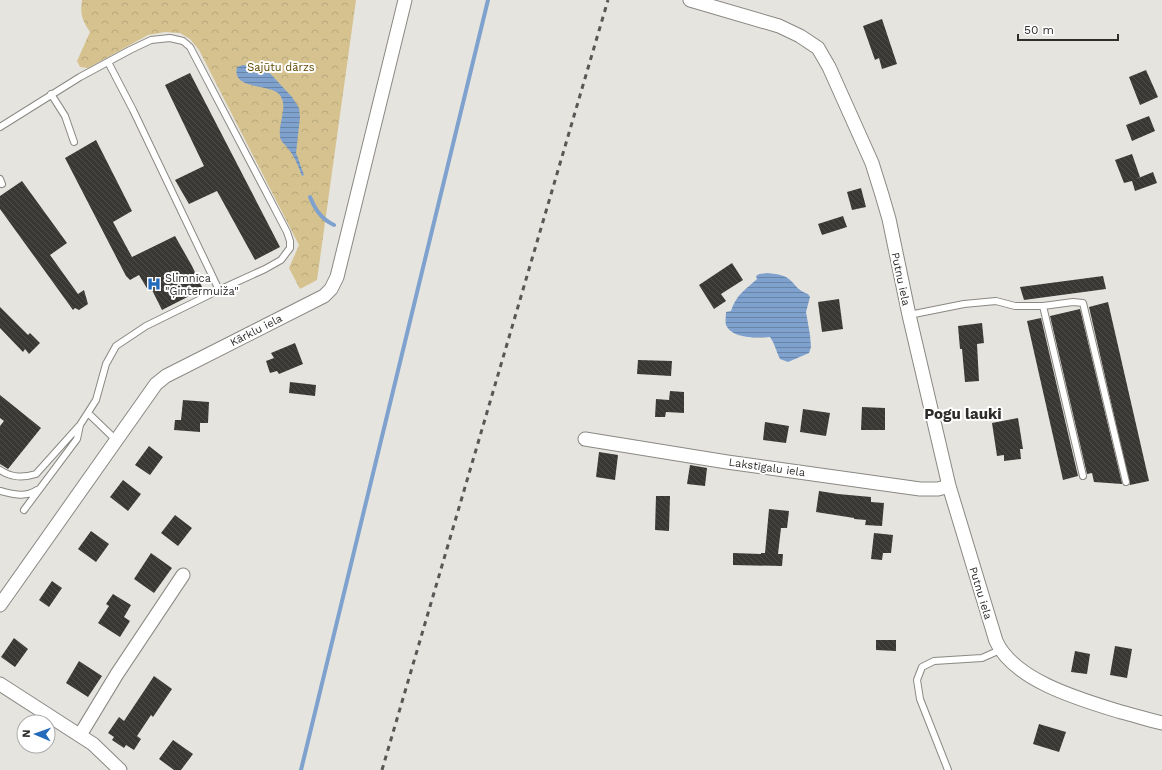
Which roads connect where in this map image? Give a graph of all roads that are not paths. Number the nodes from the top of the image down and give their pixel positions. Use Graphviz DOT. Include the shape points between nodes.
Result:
graph roads {
  1 [pos="405,0"];
  2 [pos="690,0"];
  3 [pos="108,62"];
  4 [pos="51,94"];
  5 [pos="0,127"];
  6 [pos="74,142"];
  7 [pos="219,290"];
  8 [pos="1043,306"];
  9 [pos="909,315"];
  10 [pos="88,413"];
  11 [pos="80,425"];
  12 [pos="585,439"];
  13 [pos="116,440"];
  14 [pos="0,470"];
  15 [pos="1083,476"];
  16 [pos="1126,482"];
  17 [pos="949,486"];
  18 [pos="39,489"];
  19 [pos="0,491"];
  20 [pos="24,510"];
  21 [pos="184,575"];
  22 [pos="0,605"];
  23 [pos="1000,650"];
  24 [pos="0,684"];
  25 [pos="1162,723"];
  26 [pos="80,735"];
  27 [pos="120,770"];
  28 [pos="948,770"];
  1 -- 13 [label="street, Kārklu iela" via="337,278 331,289 324,296 166,376 156,384"];
  2 -- 9 [label="street, Putnu iela" via="779,26 818,48 872,163 889,219"];
  3 -- 4 [label="lane"];
  3 -- 7 [label="lane"];
  3 -- 7 [label="lane" via="151,40 170,38 183,41 190,47 287,232 290,248 281,260"];
  4 -- 5 [label="lane"];
  4 -- 6 [label="lane" via="65,116"];
  7 -- 10 [label="lane" via="146,326 116,346 106,364 96,400"];
  8 -- 9 [label="lane" via="1015,306 996,301 964,304"];
  8 -- 15 [label="lane"];
  8 -- 16 [label="lane" via="1083,303"];
  9 -- 17 [label="street, Putnu iela"];
  10 -- 11 [label="lane"];
  10 -- 13 [label="lane"];
  11 -- 14 [label="lane" via="36,474 18,477"];
  11 -- 18 [label="lane" via="77,439"];
  12 -- 17 [label="street, Lakstīgalu iela" via="920,489"];
  13 -- 22 [label="street, Kārklu iela"];
  17 -- 23 [label="street, Putnu iela"];
  18 -- 19 [label="lane" via="21,495"];
  18 -- 20 [label="lane"];
  21 -- 26 [label="street" via="117,674"];
  23 -- 25 [label="street, Putnu iela" via="1028,675 1054,689 1090,703"];
  23 -- 28 [label="lane" via="982,658 934,661 922,668 917,680 920,699"];
  24 -- 26 [label="street"];
  26 -- 27 [label="street"];
}
